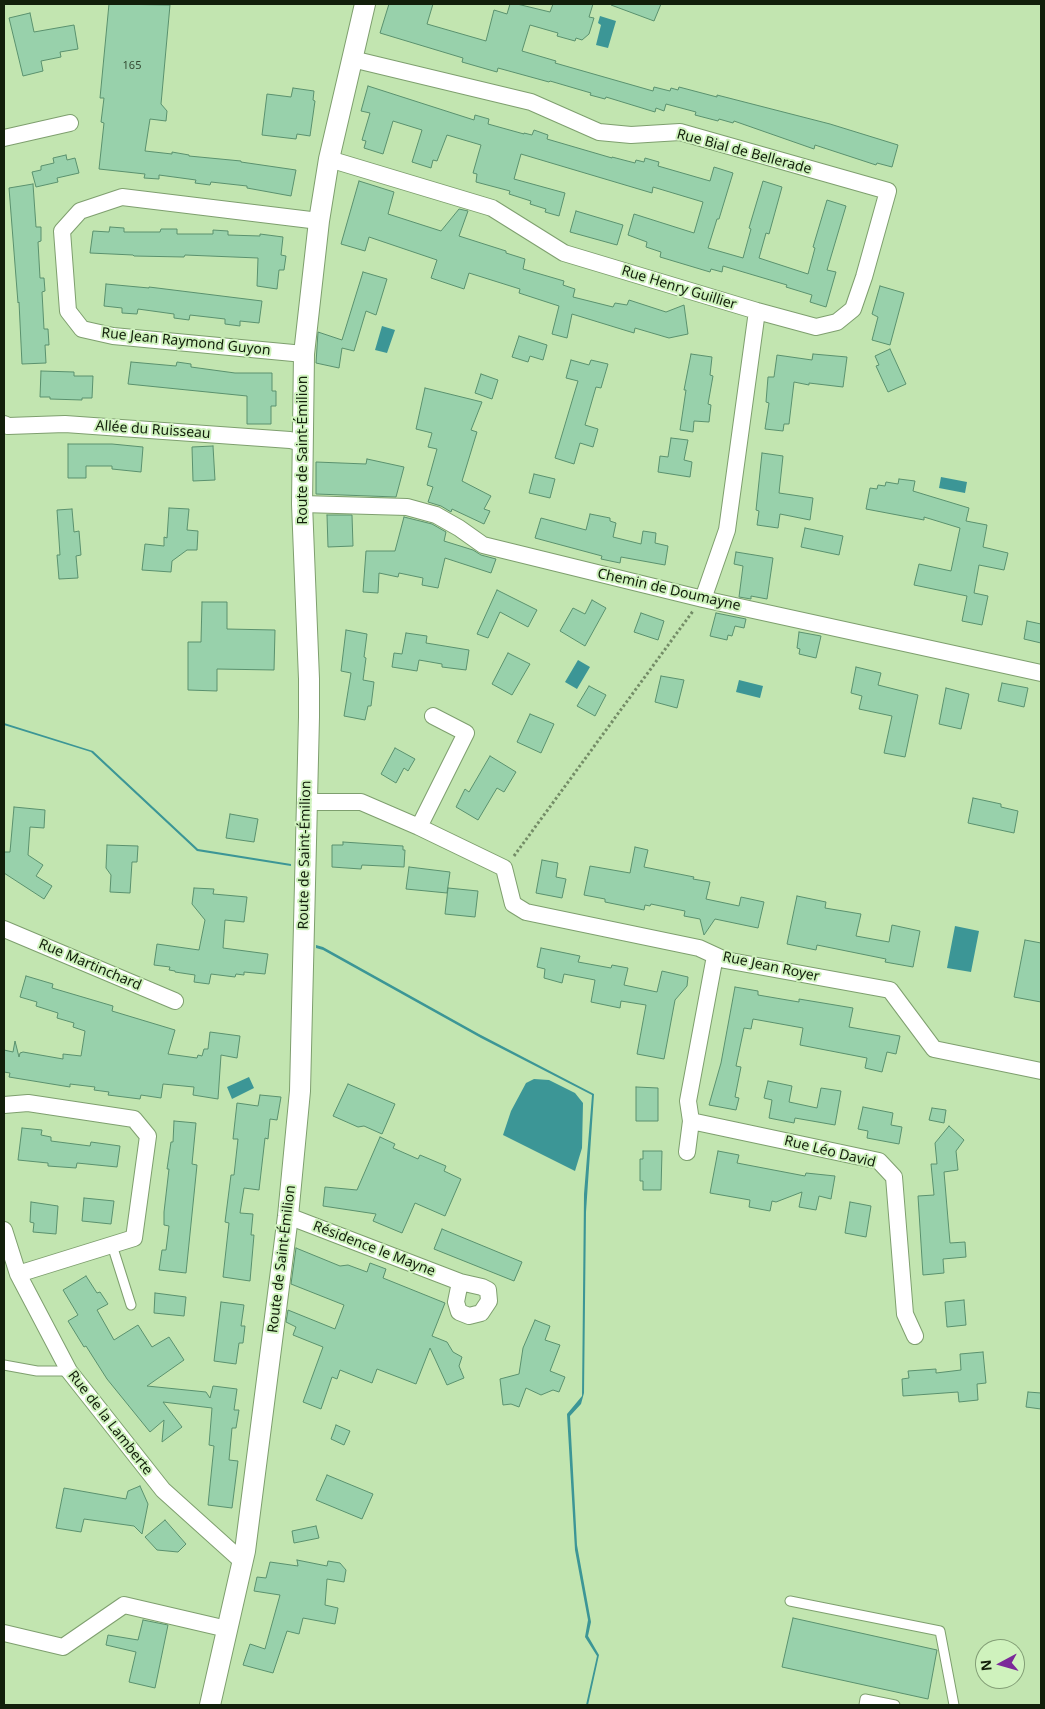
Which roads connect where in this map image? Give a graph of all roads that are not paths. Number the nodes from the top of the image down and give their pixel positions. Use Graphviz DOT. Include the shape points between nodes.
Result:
graph roads {
  1 [pos="365,4"];
  2 [pos="352,59"];
  3 [pos="70,123"];
  4 [pos="4,138"];
  5 [pos="329,159"];
  6 [pos="319,221"];
  7 [pos="757,311"];
  8 [pos="304,354"];
  9 [pos="4,424"];
  10 [pos="303,443"];
  11 [pos="302,504"];
  12 [pos="703,599"];
  13 [pos="1041,673"];
  14 [pos="433,716"];
  15 [pos="306,802"];
  16 [pos="419,827"];
  17 [pos="4,929"];
  18 [pos="715,956"];
  19 [pos="175,1001"];
  20 [pos="1041,1071"];
  21 [pos="4,1105"];
  22 [pos="692,1121"];
  23 [pos="687,1152"];
  24 [pos="288,1216"];
  25 [pos="5,1238"];
  26 [pos="112,1245"];
  27 [pos="18,1274"];
  28 [pos="460,1282"];
  29 [pos="131,1305"];
  30 [pos="916,1336"];
  31 [pos="4,1365"];
  32 [pos="68,1371"];
  33 [pos="243,1562"];
  34 [pos="790,1600"];
  35 [pos="227,1629"];
  36 [pos="4,1633"];
  37 [pos="210,1705"];
  38 [pos="864,1705"];
  39 [pos="895,1705"];
  40 [pos="954,1705"];
  1 -- 2 [label="street, Route de Saint-Émilion"];
  2 -- 5 [label="street, Route de Saint-Émilion"];
  2 -- 7 [label="street, Rue Bial de Bellerade" via="531,102 599,132 631,135 680,132 888,191 853,309 837,322 816,326"];
  3 -- 4 [label="street"];
  5 -- 6 [label="street, Route de Saint-Émilion"];
  5 -- 7 [label="street, Rue Henry Guillier" via="492,208 564,253"];
  6 -- 8 [label="street, Route de Saint-Émilion"];
  6 -- 8 [label="street, Rue Jean Raymond Guyon" via="122,197 80,211 62,231 68,311 82,329 113,336"];
  7 -- 12 [label="street" via="727,530"];
  8 -- 10 [label="street, Route de Saint-Émilion"];
  9 -- 10 [label="street, Allée du Ruisseau" via="65,424"];
  10 -- 11 [label="street, Route de Saint-Émilion"];
  11 -- 12 [label="street, Chemin de Doumayne" via="408,507 436,515 483,545"];
  11 -- 15 [label="street, Route de Saint-Émilion" via="309,679"];
  12 -- 13 [label="street, Chemin de Doumayne"];
  14 -- 16 [label="street" via="466,733"];
  15 -- 16 [label="street" via="361,802"];
  15 -- 24 [label="street, Route de Saint-Émilion" via="300,1091"];
  16 -- 18 [label="street, Rue Jean Royer" via="504,868 513,904 526,912 699,948"];
  17 -- 19 [label="street, Rue Martinchard"];
  18 -- 20 [label="street, Rue Jean Royer" via="890,990 934,1050"];
  18 -- 22 [label="street" via="688,1101"];
  21 -- 26 [label="street" via="28,1102 134,1119 148,1136 134,1238"];
  22 -- 23 [label="street"];
  22 -- 30 [label="street, Rue Léo David" via="879,1161 894,1177 905,1314"];
  24 -- 28 [label="street, Résidence le Mayne"];
  24 -- 33 [label="street, Route de Saint-Émilion"];
  25 -- 27 [label="street, Rue de la Lamberte"];
  26 -- 27 [label="street"];
  26 -- 29 [label="lane"];
  27 -- 32 [label="street, Rue de la Lamberte"];
  31 -- 32 [label="lane" via="37,1371"];
  32 -- 33 [label="street, Rue de la Lamberte" via="163,1490"];
  33 -- 35 [label="street, Route de Saint-Émilion"];
  34 -- 40 [label="lane" via="940,1631"];
  35 -- 36 [label="street" via="124,1605 63,1647"];
  35 -- 37 [label="street, Route de Saint-Émilion"];
  38 -- 39 [label="lane" via="866,1699"];
}
